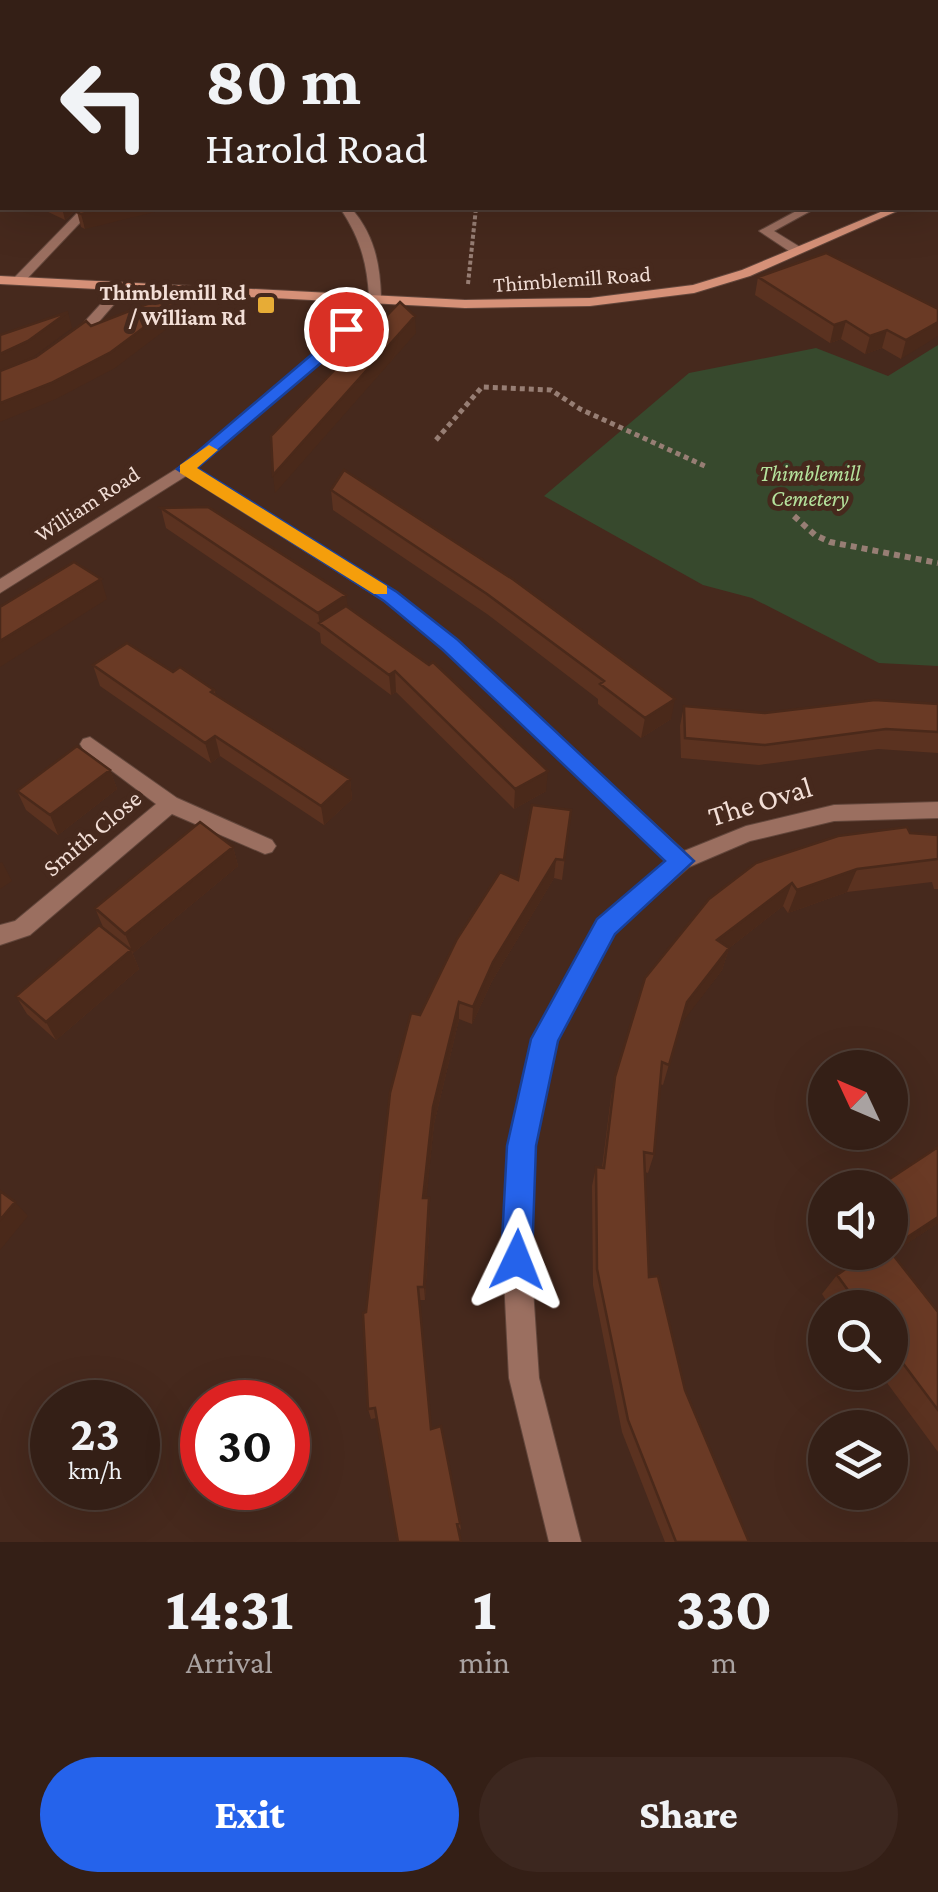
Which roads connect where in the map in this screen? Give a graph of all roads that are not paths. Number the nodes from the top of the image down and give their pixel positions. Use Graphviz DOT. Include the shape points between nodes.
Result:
graph roads {
  1 [pos="86,210"];
  2 [pos="346,210"];
  3 [pos="806,210"];
  4 [pos="893,210"];
  5 [pos="796,250"];
  6 [pos="0,280"];
  7 [pos="18,281"];
  8 [pos="123,287"];
  9 [pos="374,297"];
  10 [pos="65,351"];
  11 [pos="186,469"];
  12 [pos="0,588"];
  13 [pos="90,744"];
  14 [pos="170,804"];
  15 [pos="938,810"];
  16 [pos="265,846"];
  17 [pos="682,861"];
  18 [pos="0,935"];
  19 [pos="565,1542"];
  1 -- 7 [label="street"];
  2 -- 9 [label="street" via="374,258"];
  3 -- 5 [label="street" via="765,231"];
  4 -- 5 [label="main road, Thimblemill Road"];
  5 -- 9 [label="main road, Thimblemill Road" via="746,274 694,288 590,302"];
  6 -- 7 [label="main road, Thimblemill Road"];
  7 -- 8 [label="main road, Thimblemill Road"];
  8 -- 9 [label="main road, Thimblemill Road"];
  8 -- 10 [label="street"];
  9 -- 11 [label="street, William Road" via="329,348"];
  11 -- 12 [label="street, William Road"];
  11 -- 17 [label="street" via="390,596"];
  13 -- 14 [label="street, Smith Close"];
  14 -- 16 [label="street, Smith Close"];
  14 -- 18 [label="street, Smith Close" via="22,928"];
  15 -- 17 [label="street, The Oval" via="834,813 746,834"];
  17 -- 19 [label="street, The Oval" via="606,926 545,1039 522,1146 517,1260 524,1378"];
}
